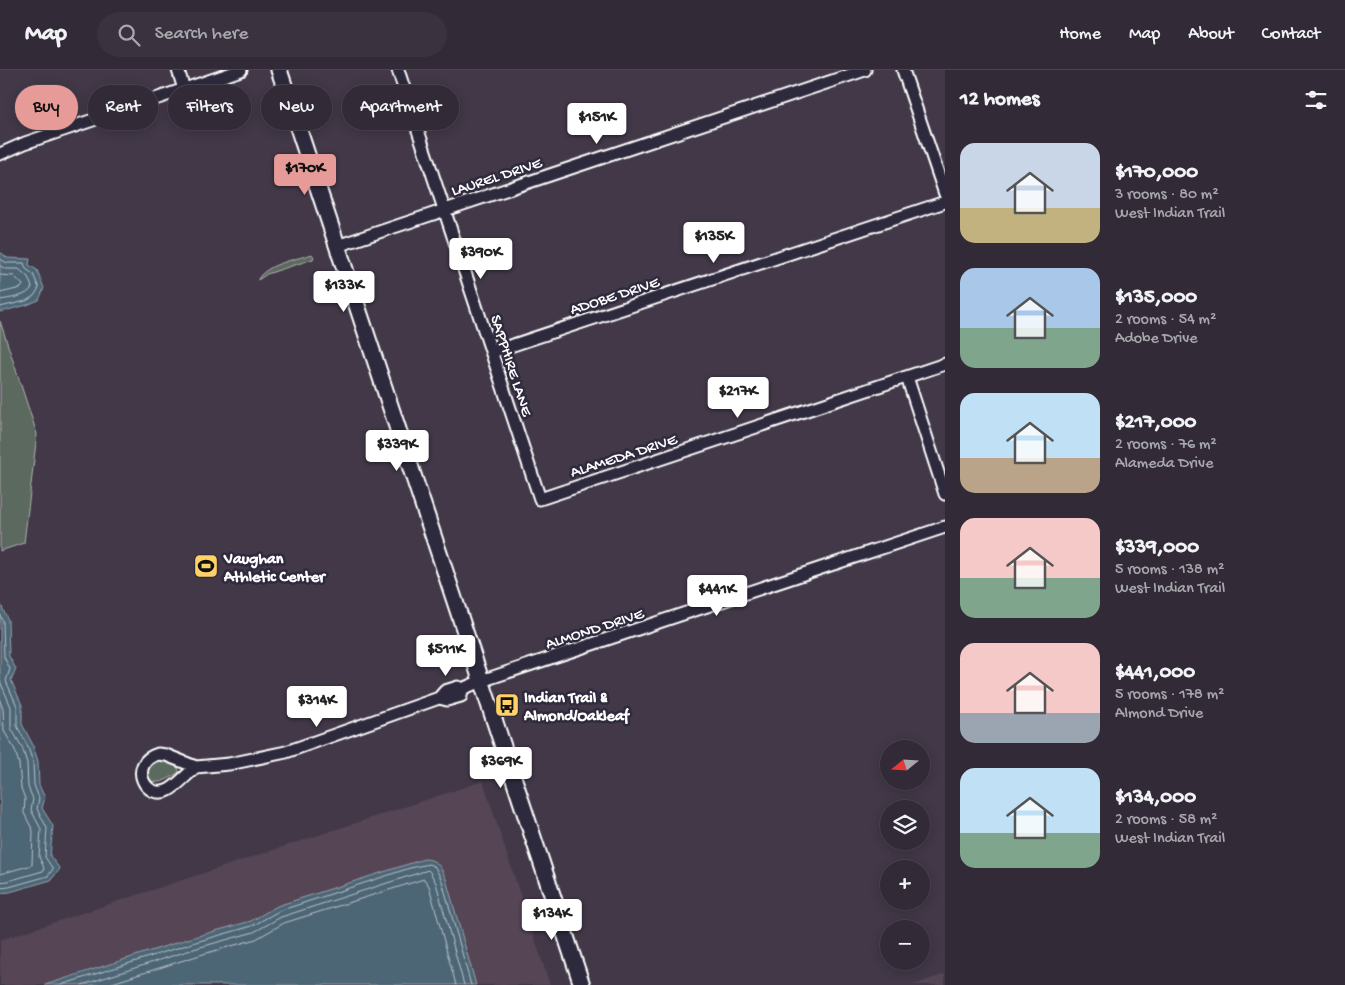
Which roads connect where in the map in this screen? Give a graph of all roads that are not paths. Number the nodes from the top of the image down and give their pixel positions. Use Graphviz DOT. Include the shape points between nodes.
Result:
graph roads {
  1 [pos="178,70"];
  2 [pos="241,70"];
  3 [pos="279,70"];
  4 [pos="398,70"];
  5 [pos="865,70"];
  6 [pos="903,70"];
  7 [pos="183,85"];
  8 [pos="196,85"];
  9 [pos="168,94"];
  10 [pos="0,154"];
  11 [pos="945,194"];
  12 [pos="945,202"];
  13 [pos="443,209"];
  14 [pos="337,246"];
  15 [pos="492,352"];
  16 [pos="945,364"];
  17 [pos="907,377"];
  18 [pos="945,494"];
  19 [pos="540,499"];
  20 [pos="945,527"];
  21 [pos="481,681"];
  22 [pos="196,767"];
  23 [pos="582,985"];
  1 -- 7 [label="street"];
  2 -- 8 [label="street"];
  3 -- 14 [label="main road"];
  4 -- 13 [label="street, SAPPHIRE LANE"];
  5 -- 13 [label="street, LAUREL DRIVE"];
  6 -- 11 [label="street"];
  9 -- 10 [label="street" via="25,142"];
  12 -- 15 [label="street, ADOBE DRIVE"];
  13 -- 14 [label="street, LAUREL DRIVE"];
  13 -- 15 [label="street, SAPPHIRE LANE"];
  14 -- 21 [label="main road"];
  15 -- 19 [label="street, SAPPHIRE LANE"];
  16 -- 17 [label="street, ALAMEDA DRIVE"];
  17 -- 18 [label="street"];
  17 -- 19 [label="street, ALAMEDA DRIVE"];
  20 -- 21 [label="street, ALMOND DRIVE"];
  21 -- 22 [label="street, ALMOND DRIVE" via="462,689 445,690 439,698 286,752"];
  21 -- 23 [label="main road"];
  22 -- 22 [label="street" via="170,790 163,792 148,788 141,776 145,761 158,754"];
}
